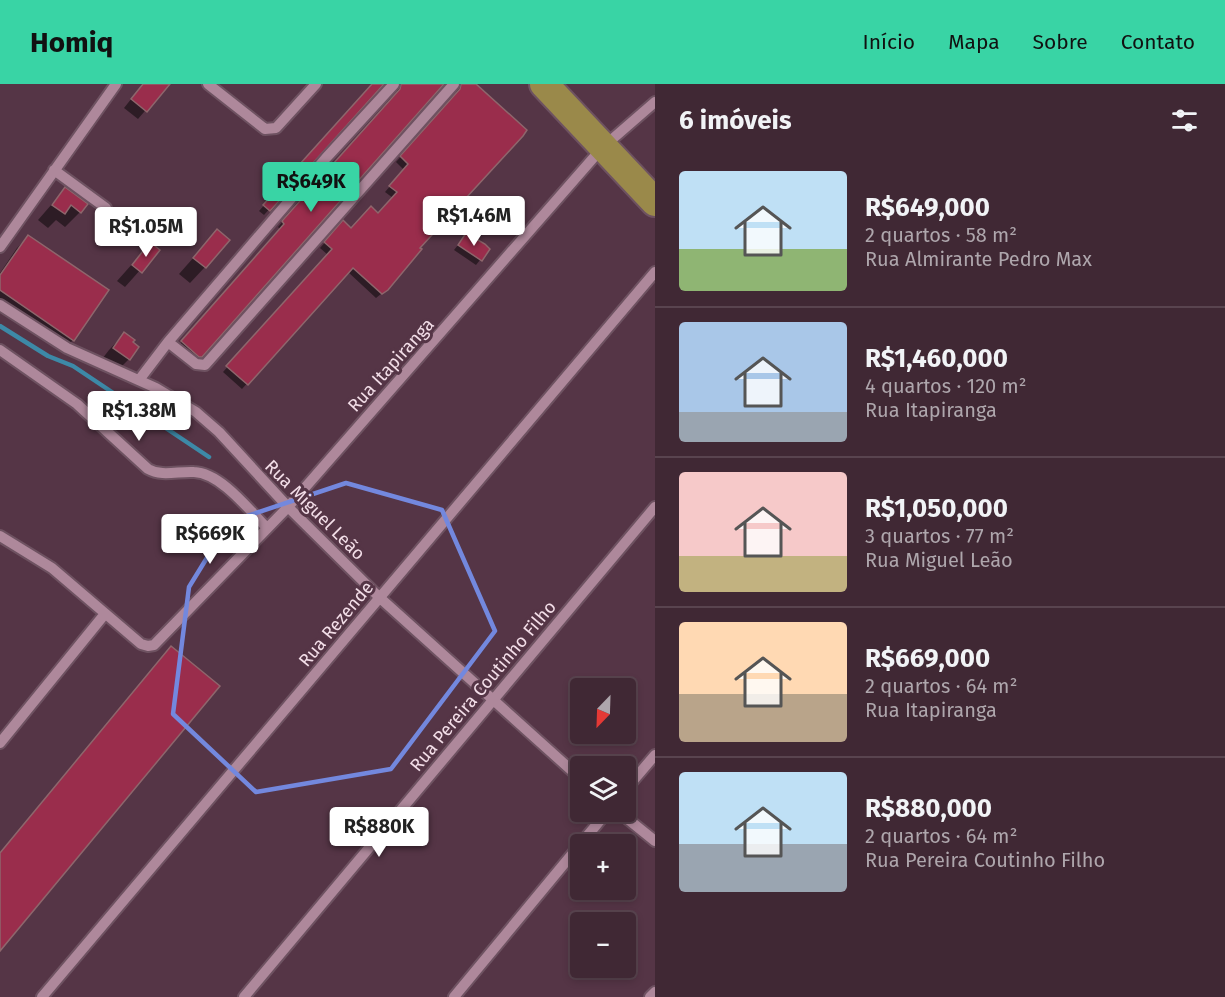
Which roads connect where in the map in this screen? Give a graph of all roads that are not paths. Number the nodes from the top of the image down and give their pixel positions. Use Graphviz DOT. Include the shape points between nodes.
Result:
graph roads {
  1 [pos="116,84"];
  2 [pos="208,84"];
  3 [pos="316,84"];
  4 [pos="394,84"];
  5 [pos="454,84"];
  6 [pos="544,84"];
  7 [pos="655,102"];
  8 [pos="602,148"];
  9 [pos="54,170"];
  10 [pos="654,201"];
  11 [pos="106,208"];
  12 [pos="0,247"];
  13 [pos="655,272"];
  14 [pos="0,305"];
  15 [pos="168,342"];
  16 [pos="0,350"];
  17 [pos="139,380"];
  18 [pos="288,507"];
  19 [pos="655,507"];
  20 [pos="267,528"];
  21 [pos="1,538"];
  22 [pos="379,597"];
  23 [pos="104,615"];
  24 [pos="493,700"];
  25 [pos="0,743"];
  26 [pos="655,754"];
  27 [pos="570,769"];
  28 [pos="636,777"];
  29 [pos="599,822"];
  30 [pos="631,822"];
  31 [pos="655,841"];
  32 [pos="655,992"];
  33 [pos="42,997"];
  34 [pos="244,997"];
  35 [pos="454,997"];
  36 [pos="651,997"];
  1 -- 9 [label="street"];
  2 -- 3 [label="street" via="266,129 276,128"];
  4 -- 15 [label="street"];
  5 -- 15 [label="street" via="205,365 196,364"];
  6 -- 8 [label="main road"];
  7 -- 8 [label="street, Rua Itapiranga"];
  8 -- 10 [label="main road"];
  8 -- 18 [label="street, Rua Itapiranga"];
  9 -- 11 [label="street"];
  9 -- 12 [label="street"];
  13 -- 22 [label="street, Rua Rezende"];
  14 -- 17 [label="street, Rua Miguel Leão" via="67,348"];
  15 -- 17 [label="street"];
  16 -- 20 [label="street" via="77,404 148,469 160,474 196,472 212,477"];
  17 -- 18 [label="street, Rua Miguel Leão" via="196,412"];
  18 -- 20 [label="street, Rua Itapiranga"];
  18 -- 22 [label="street, Rua Miguel Leão"];
  19 -- 24 [label="street, Rua Pereira Coutinho Filho"];
  20 -- 23 [label="street, Rua Itapiranga" via="154,645 141,644"];
  21 -- 23 [label="street" via="52,568"];
  22 -- 24 [label="street, Rua Miguel Leão"];
  22 -- 33 [label="street, Rua Rezende"];
  23 -- 25 [label="street"];
  24 -- 27 [label="street, Rua Miguel Leão"];
  24 -- 34 [label="street, Rua Pereira Coutinho Filho"];
  26 -- 28 [label="street"];
  29 -- 35 [label="street"];
  30 -- 31 [label="street"];
  32 -- 36 [label="street"];
}
